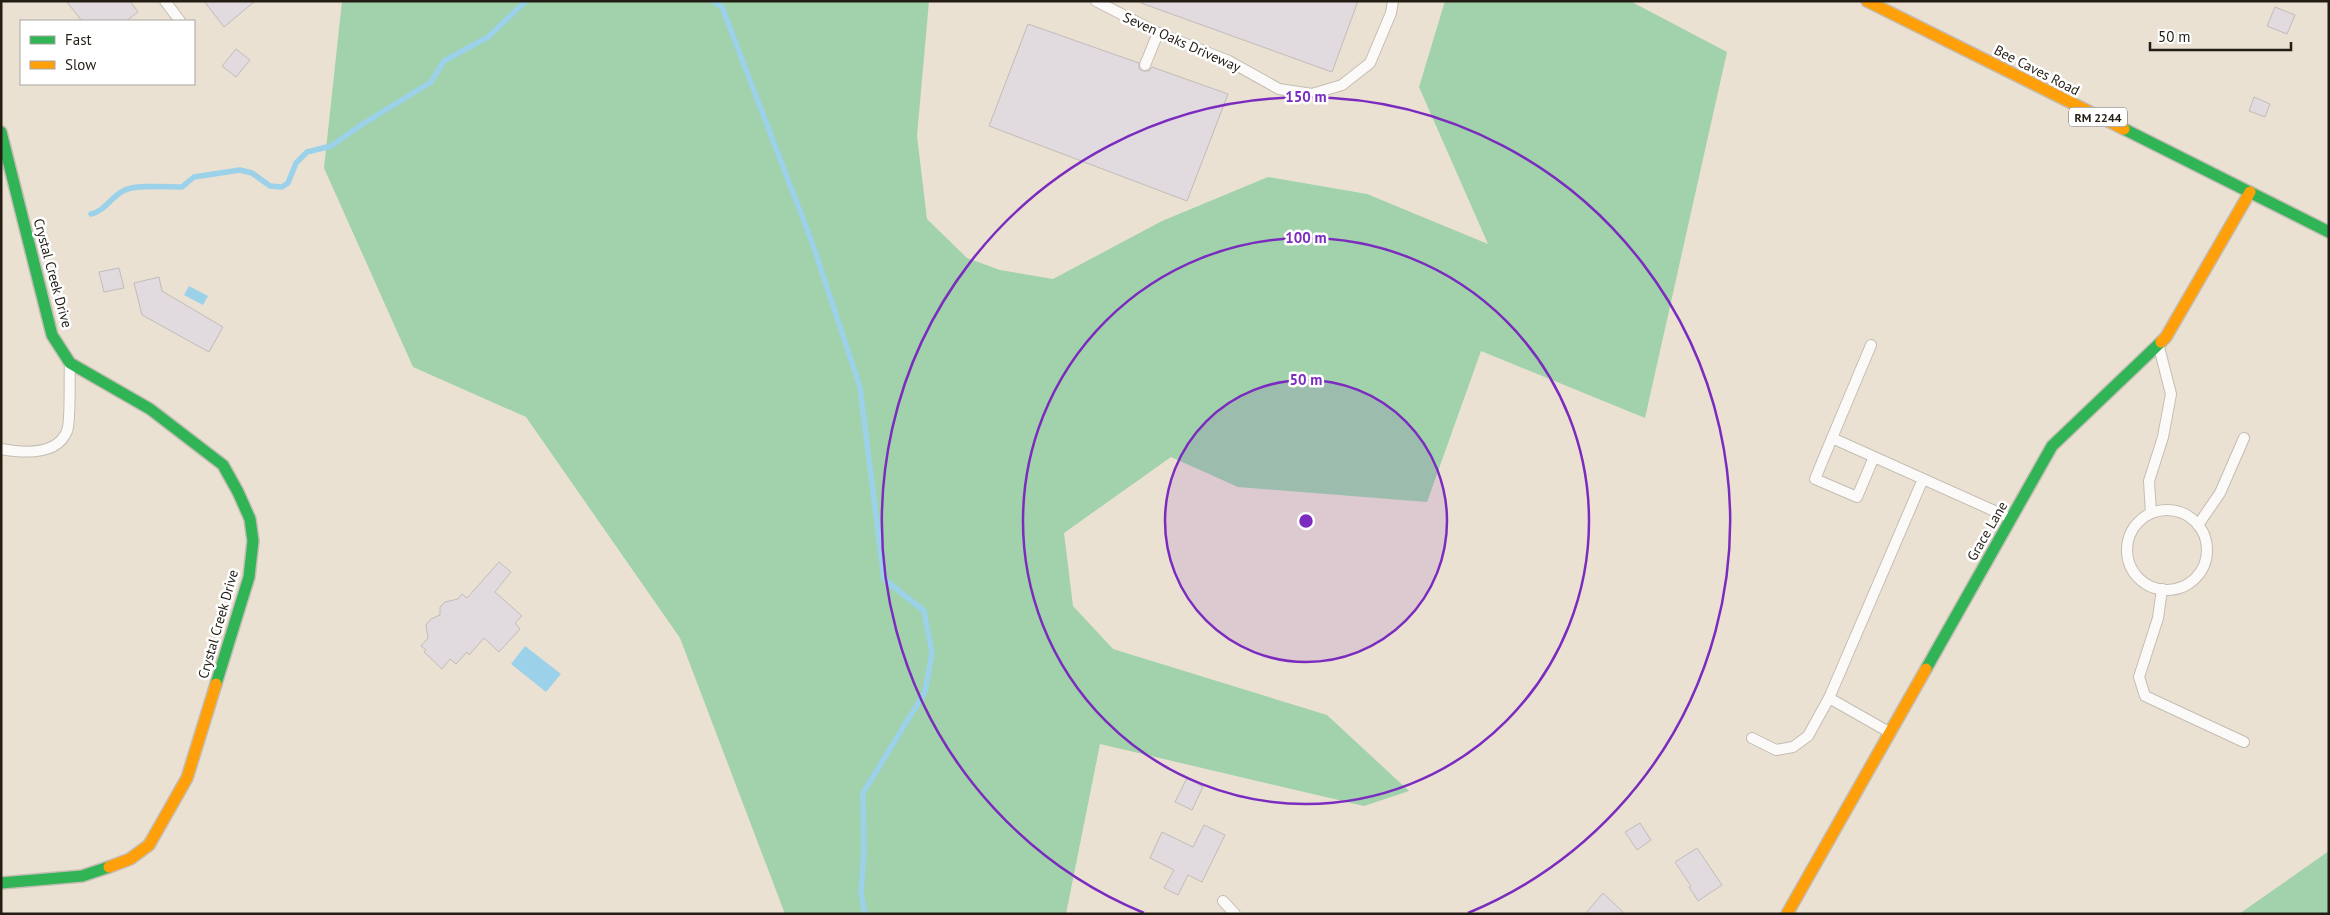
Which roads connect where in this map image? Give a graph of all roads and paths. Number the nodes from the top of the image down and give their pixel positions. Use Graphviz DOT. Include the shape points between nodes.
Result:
graph roads {
  1 [pos="165,1"];
  2 [pos="1096,1"];
  3 [pos="1393,1"];
  4 [pos="1867,1"];
  5 [pos="179,20"];
  6 [pos="1158,33"];
  7 [pos="1144,65"];
  8 [pos="1,132"];
  9 [pos="2250,192"];
  10 [pos="2329,232"];
  11 [pos="2158,344"];
  12 [pos="1871,345"];
  13 [pos="70,364"];
  14 [pos="1832,438"];
  15 [pos="2244,438"];
  16 [pos="1,448"];
  17 [pos="1874,457"];
  18 [pos="1923,479"];
  19 [pos="2151,513"];
  20 [pos="2011,518"];
  21 [pos="2198,525"];
  22 [pos="2162,589"];
  23 [pos="1829,698"];
  24 [pos="1890,732"];
  25 [pos="1752,738"];
  26 [pos="2244,742"];
  27 [pos="1,883"];
  28 [pos="1223,901"];
  29 [pos="1235,914"];
  30 [pos="1787,914"];
  1 -- 5 [label="lane"];
  2 -- 6 [label="lane, Seven Oaks Driveway"];
  3 -- 6 [label="lane, Seven Oaks Driveway" via="1392,13 1370,63 1342,85 1312,94 1279,90 1229,61"];
  4 -- 9 [label="street, Bee Caves Road / RM 2244"];
  6 -- 7 [label="lane"];
  8 -- 13 [label="street, Crystal Creek Drive" via="52,335"];
  9 -- 10 [label="street, Bee Caves Road / RM 2244"];
  9 -- 11 [label="street, Grace Lane" via="2166,336"];
  11 -- 19 [label="lane" via="2171,394 2163,437 2149,481"];
  11 -- 20 [label="street, Grace Lane" via="2052,446"];
  12 -- 14 [label="lane"];
  13 -- 16 [label="lane" via="68,430 58,444 40,451"];
  13 -- 27 [label="street, Crystal Creek Drive" via="150,409 223,465 250,519 253,541 249,577 187,778 150,846 130,859 82,876"];
  14 -- 17 [label="lane"];
  14 -- 17 [label="lane" via="1814,479 1857,497"];
  15 -- 21 [label="lane" via="2220,493"];
  17 -- 18 [label="lane"];
  18 -- 20 [label="lane"];
  18 -- 23 [label="lane"];
  19 -- 21 [label="lane" via="2177,511"];
  19 -- 22 [label="lane" via="2132,530 2127,542 2127,556 2139,579"];
  20 -- 24 [label="street, Grace Lane"];
  21 -- 22 [label="lane" via="2207,550 2198,574 2189,583"];
  22 -- 26 [label="lane" via="2158,618 2139,677 2145,696"];
  23 -- 24 [label="lane"];
  23 -- 25 [label="lane" via="1808,736 1793,747 1776,750"];
  24 -- 30 [label="street, Grace Lane"];
  28 -- 29 [label="lane"];
}
